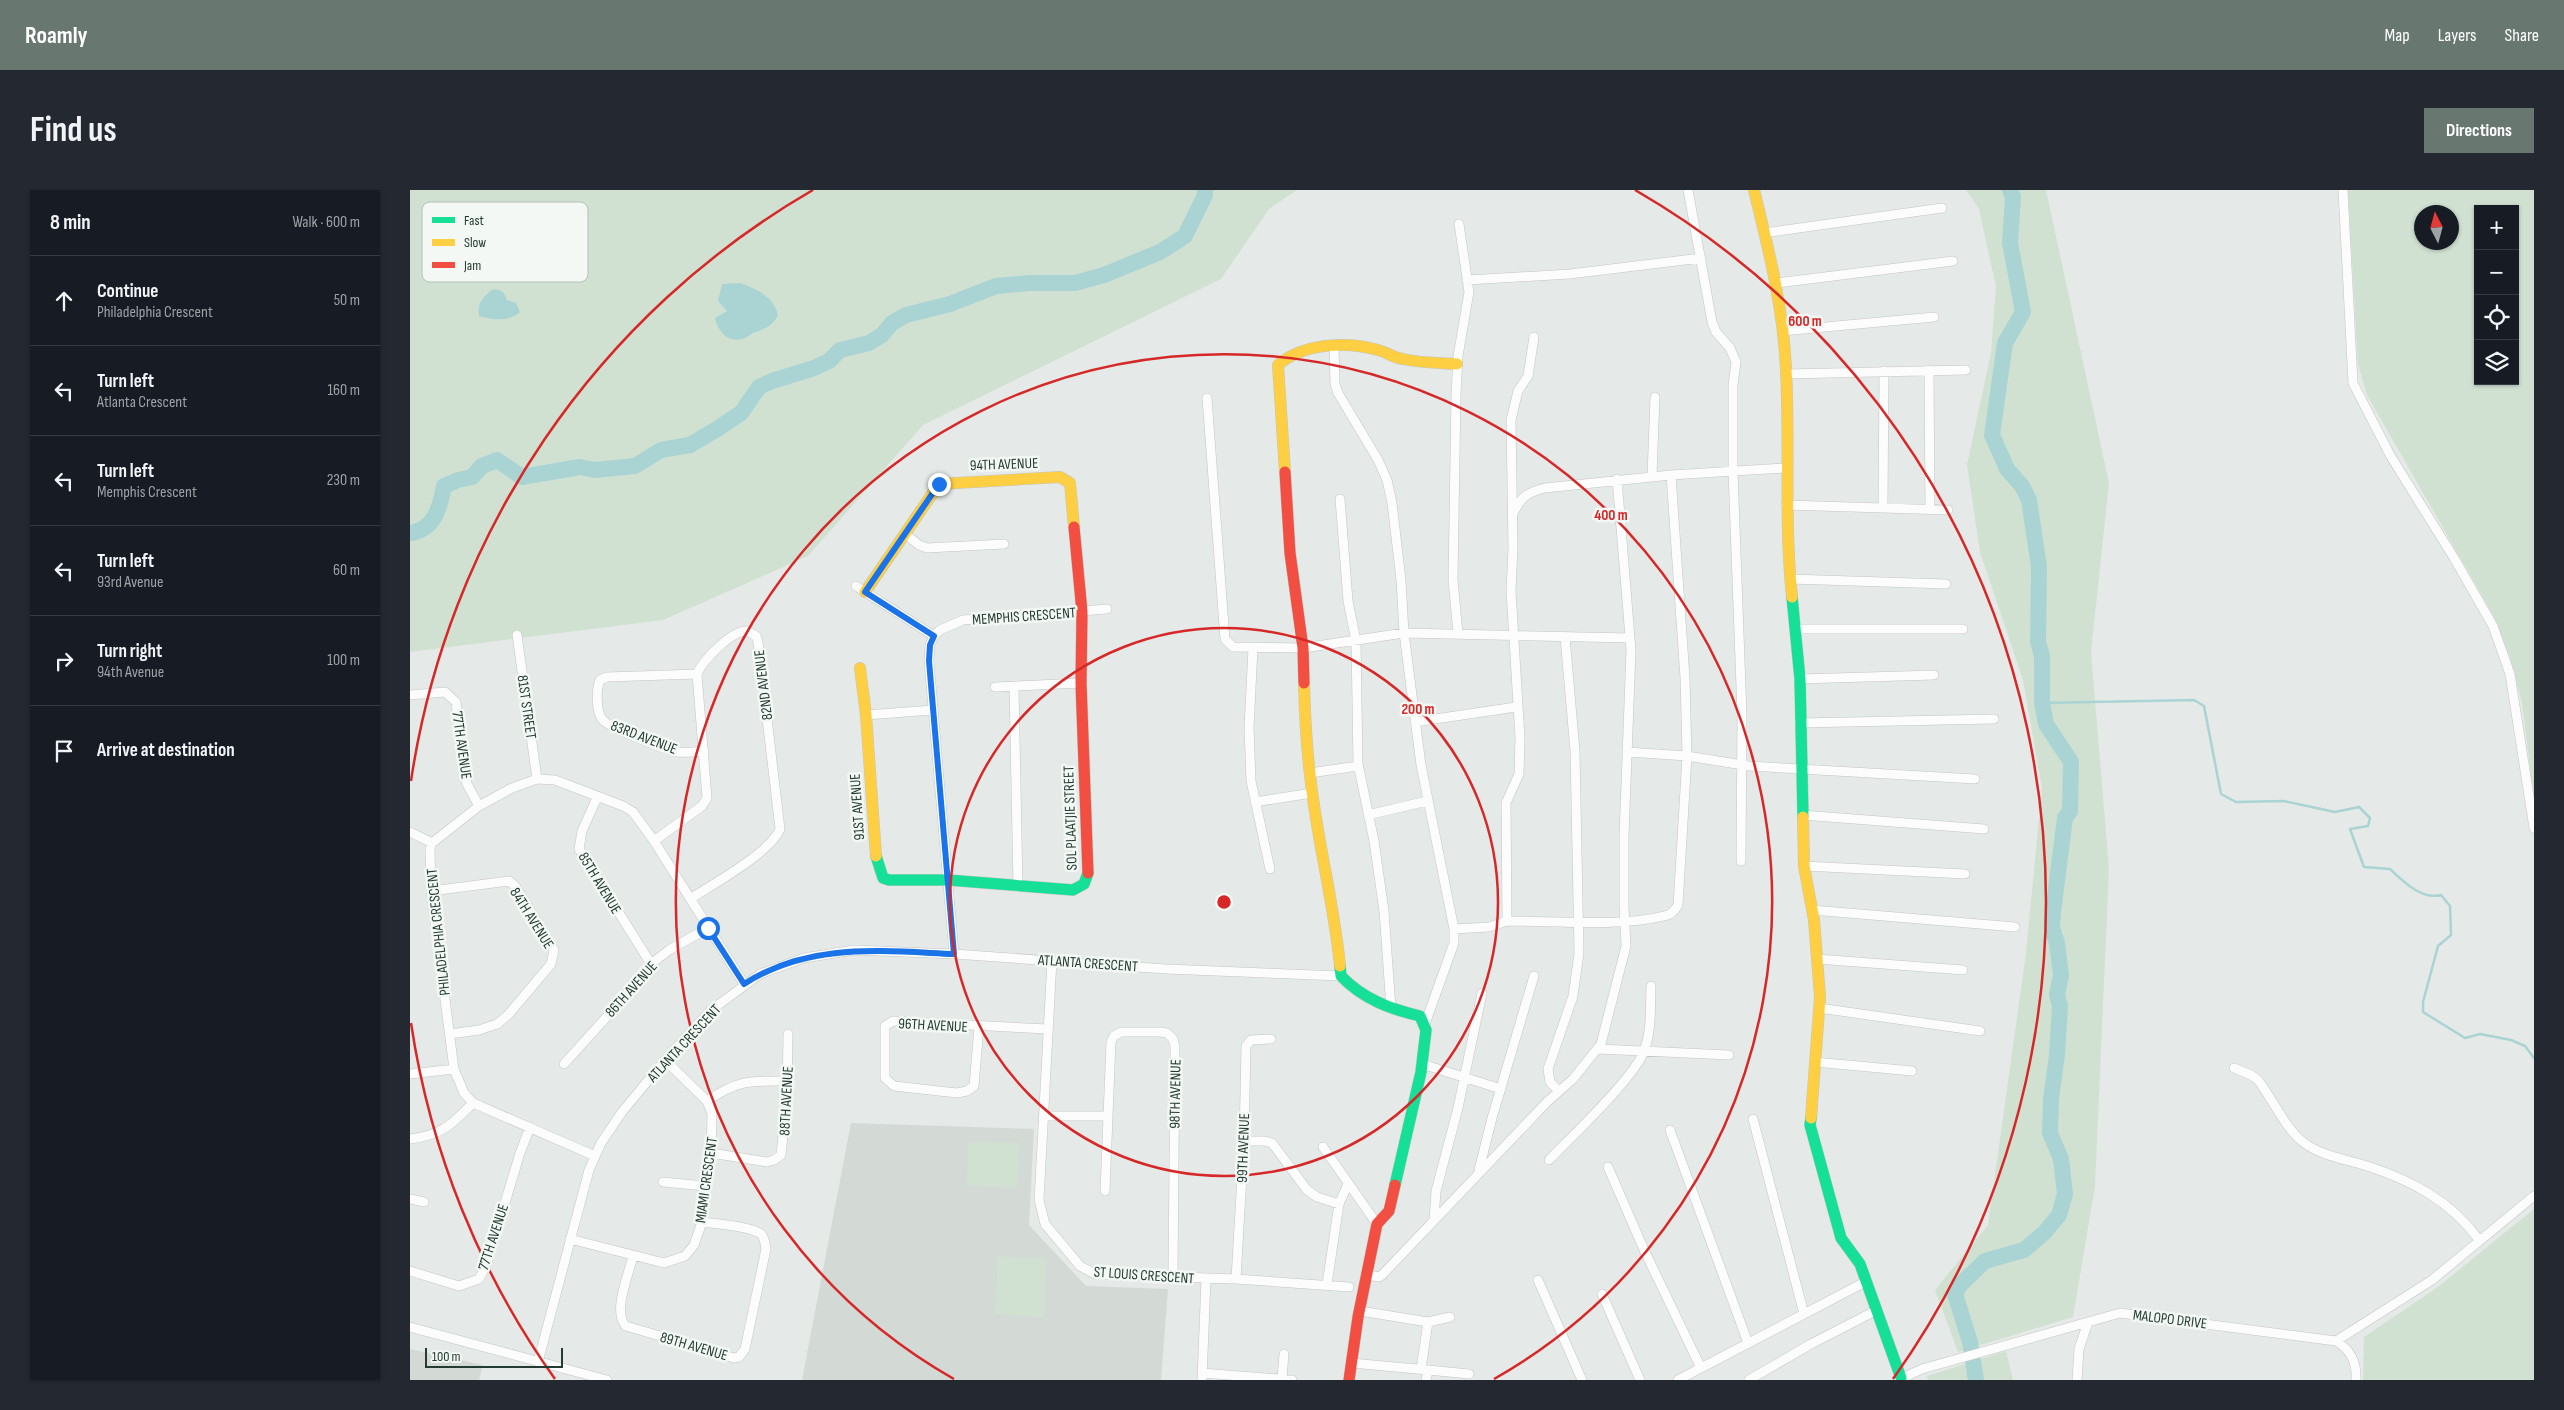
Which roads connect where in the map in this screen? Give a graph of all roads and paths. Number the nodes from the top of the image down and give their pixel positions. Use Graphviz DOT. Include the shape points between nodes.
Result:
graph roads {
  1 [pos="1688,190"];
  2 [pos="1754,190"];
  3 [pos="2343,190"];
  4 [pos="1942,208"];
  5 [pos="1459,224"];
  6 [pos="1764,233"];
  7 [pos="1700,258"];
  8 [pos="1953,260"];
  9 [pos="1467,280"];
  10 [pos="1777,283"];
  11 [pos="1934,317"];
  12 [pos="1782,331"];
  13 [pos="1534,337"];
  14 [pos="1334,346"];
  15 [pos="1457,364"];
  16 [pos="1930,370"];
  17 [pos="1966,370"];
  18 [pos="1884,371"];
  19 [pos="1786,374"];
  20 [pos="1655,397"];
  21 [pos="1206,398"];
  22 [pos="1785,468"];
  23 [pos="1733,471"];
  24 [pos="1671,474"];
  25 [pos="1652,476"];
  26 [pos="1617,480"];
  27 [pos="1340,499"];
  28 [pos="1786,505"];
  29 [pos="1882,508"];
  30 [pos="1930,509"];
  31 [pos="1948,510"];
  32 [pos="1513,515"];
  33 [pos="905,534"];
  34 [pos="1004,544"];
  35 [pos="1790,580"];
  36 [pos="1946,584"];
  37 [pos="861,589"];
  38 [pos="1107,609"];
  39 [pos="1082,612"];
  40 [pos="1795,629"];
  41 [pos="1963,629"];
  42 [pos="1404,633"];
  43 [pos="1458,634"];
  44 [pos="1512,634"];
  45 [pos="517,635"];
  46 [pos="934,636"];
  47 [pos="1565,637"];
  48 [pos="1630,638"];
  49 [pos="1356,641"];
  50 [pos="1253,648"];
  51 [pos="1303,648"];
  52 [pos="860,668"];
  53 [pos="697,674"];
  54 [pos="1934,675"];
  55 [pos="1800,679"];
  56 [pos="1081,682"];
  57 [pos="995,686"];
  58 [pos="1014,686"];
  59 [pos="410,695"];
  60 [pos="1516,708"];
  61 [pos="933,710"];
  62 [pos="866,715"];
  63 [pos="1994,719"];
  64 [pos="1415,722"];
  65 [pos="1800,723"];
  66 [pos="704,751"];
  67 [pos="1628,752"];
  68 [pos="1687,756"];
  69 [pos="1740,764"];
  70 [pos="1358,766"];
  71 [pos="1800,768"];
  72 [pos="1310,773"];
  73 [pos="537,779"];
  74 [pos="1975,779"];
  75 [pos="1312,793"];
  76 [pos="597,798"];
  77 [pos="1427,801"];
  78 [pos="1255,802"];
  79 [pos="479,806"];
  80 [pos="1368,815"];
  81 [pos="1802,815"];
  82 [pos="1984,828"];
  83 [pos="2534,828"];
  84 [pos="410,832"];
  85 [pos="654,841"];
  86 [pos="432,843"];
  87 [pos="1741,861"];
  88 [pos="1804,866"];
  89 [pos="1270,869"];
  90 [pos="1966,874"];
  91 [pos="948,880"];
  92 [pos="1018,886"];
  93 [pos="431,891"];
  94 [pos="690,899"];
  95 [pos="1812,910"];
  96 [pos="1625,920"];
  97 [pos="1507,921"];
  98 [pos="1578,921"];
  99 [pos="2014,927"];
  100 [pos="708,928"];
  101 [pos="1454,929"];
  102 [pos="954,954"];
  103 [pos="1817,959"];
  104 [pos="1052,960"];
  105 [pos="650,964"];
  106 [pos="1963,970"];
  107 [pos="1341,976"];
  108 [pos="1534,976"];
  109 [pos="744,984"];
  110 [pos="1651,986"];
  111 [pos="1482,993"];
  112 [pos="1391,1008"];
  113 [pos="1819,1008"];
  114 [pos="1425,1024"];
  115 [pos="978,1027"];
  116 [pos="1047,1029"];
  117 [pos="1980,1032"];
  118 [pos="450,1034"];
  119 [pos="788,1034"];
  120 [pos="1271,1039"];
  121 [pos="1598,1049"];
  122 [pos="1644,1053"];
  123 [pos="1729,1055"];
  124 [pos="665,1060"];
  125 [pos="1815,1062"];
  126 [pos="564,1064"];
  127 [pos="1422,1064"];
  128 [pos="2234,1068"];
  129 [pos="454,1069"];
  130 [pos="1912,1071"];
  131 [pos="410,1074"];
  132 [pos="1465,1078"];
  133 [pos="788,1081"];
  134 [pos="1501,1089"];
  135 [pos="1559,1091"];
  136 [pos="708,1101"];
  137 [pos="473,1103"];
  138 [pos="1044,1116"];
  139 [pos="1106,1116"];
  140 [pos="1753,1119"];
  141 [pos="530,1127"];
  142 [pos="1670,1130"];
  143 [pos="410,1139"];
  144 [pos="1244,1141"];
  145 [pos="1323,1147"];
  146 [pos="711,1153"];
  147 [pos="595,1156"];
  148 [pos="1549,1160"];
  149 [pos="1608,1167"];
  150 [pos="1479,1172"];
  151 [pos="663,1182"];
  152 [pos="1348,1184"];
  153 [pos="705,1186"];
  154 [pos="1105,1191"];
  155 [pos="2534,1196"];
  156 [pos="410,1198"];
  157 [pos="424,1202"];
  158 [pos="1339,1204"];
  159 [pos="1434,1220"];
  160 [pos="702,1222"];
  161 [pos="1377,1224"];
  162 [pos="570,1239"];
  163 [pos="2479,1240"];
  164 [pos="633,1256"];
  165 [pos="410,1271"];
  166 [pos="1366,1275"];
  167 [pos="1173,1277"];
  168 [pos="1206,1279"];
  169 [pos="1236,1279"];
  170 [pos="1538,1280"];
  171 [pos="1867,1281"];
  172 [pos="1327,1284"];
  173 [pos="1349,1287"];
  174 [pos="1602,1294"];
  175 [pos="1877,1310"];
  176 [pos="1360,1311"];
  177 [pos="1804,1314"];
  178 [pos="1450,1317"];
  179 [pos="1428,1322"];
  180 [pos="2088,1322"];
  181 [pos="410,1328"];
  182 [pos="2336,1341"];
  183 [pos="1748,1343"];
  184 [pos="1284,1354"];
  185 [pos="538,1362"];
  186 [pos="1351,1363"];
  187 [pos="1701,1368"];
  188 [pos="1425,1370"];
  189 [pos="1469,1374"];
  190 [pos="1202,1376"];
  191 [pos="1282,1378"];
  192 [pos="1900,1379"];
  193 [pos="607,1380"];
  194 [pos="1292,1380"];
  195 [pos="1349,1380"];
  196 [pos="1426,1380"];
  197 [pos="1582,1380"];
  198 [pos="1640,1380"];
  199 [pos="1678,1380"];
  200 [pos="1749,1380"];
  201 [pos="2077,1380"];
  202 [pos="2356,1380"];
  1 -- 7 [label="street"];
  2 -- 6 [label="street"];
  3 -- 83 [label="street" via="2353,383 2390,455 2493,626 2503,650 2510,674"];
  4 -- 6 [label="street"];
  5 -- 9 [label="street"];
  6 -- 10 [label="street"];
  7 -- 9 [label="street" via="1570,274"];
  7 -- 23 [label="street" via="1712,322 1736,362"];
  8 -- 10 [label="street"];
  9 -- 15 [label="street" via="1469,292"];
  10 -- 12 [label="street"];
  11 -- 12 [label="street"];
  12 -- 19 [label="street"];
  13 -- 32 [label="street" via="1528,376 1518,391 1511,420"];
  14 -- 15 [label="street" via="1358,346 1405,360"];
  14 -- 42 [label="street" via="1338,393 1387,480 1401,580"];
  14 -- 51 [label="street" via="1292,355 1278,365 1289,543"];
  15 -- 43 [label="street" via="1453,580"];
  16 -- 17 [label="street"];
  16 -- 18 [label="street"];
  16 -- 30 [label="street"];
  18 -- 19 [label="street"];
  18 -- 29 [label="street"];
  19 -- 22 [label="street"];
  20 -- 25 [label="street"];
  21 -- 50 [label="street" via="1225,639 1233,647"];
  22 -- 23 [label="street"];
  22 -- 28 [label="street"];
  23 -- 24 [label="street"];
  23 -- 69 [label="street" via="1742,715"];
  24 -- 25 [label="street"];
  24 -- 68 [label="street" via="1686,678"];
  25 -- 26 [label="street"];
  26 -- 32 [label="street" via="1530,492 1522,498"];
  26 -- 48 [label="street"];
  27 -- 49 [label="street" via="1348,601"];
  28 -- 29 [label="street"];
  28 -- 35 [label="street"];
  29 -- 30 [label="street"];
  30 -- 31 [label="street"];
  32 -- 44 [label="street"];
  33 -- 34 [label="street" via="919,546 927,548"];
  33 -- 37 [label="street, 94TH AVENUE"];
  33 -- 39 [label="street, 94TH AVENUE" via="934,489 946,482 1066,479 1073,492"];
  35 -- 36 [label="street"];
  35 -- 40 [label="street"];
  37 -- 46 [label="street"];
  38 -- 39 [label="street, MEMPHIS CRESCENT"];
  39 -- 46 [label="street, MEMPHIS CRESCENT" via="963,620"];
  39 -- 56 [label="street, SOL PLAATJIE STREET"];
  40 -- 41 [label="street"];
  40 -- 55 [label="street"];
  42 -- 43 [label="street"];
  42 -- 49 [label="street"];
  42 -- 64 [label="street"];
  43 -- 44 [label="street"];
  44 -- 47 [label="street"];
  44 -- 60 [label="street"];
  45 -- 73 [label="street, 81ST STREET"];
  46 -- 61 [label="street" via="929,661"];
  47 -- 48 [label="street"];
  47 -- 98 [label="street" via="1575,750"];
  48 -- 67 [label="street"];
  49 -- 51 [label="street"];
  49 -- 70 [label="street"];
  50 -- 51 [label="street"];
  50 -- 78 [label="street" via="1249,728"];
  51 -- 72 [label="street" via="1305,734"];
  52 -- 62 [label="street, 91ST AVENUE"];
  53 -- 66 [label="street"];
  53 -- 66 [label="street, 83RD AVENUE" via="607,677 600,680 598,686 600,713 607,724 665,748 677,752"];
  53 -- 94 [label="street, 82ND AVENUE" via="701,665 734,634 747,631 756,636 780,829 776,839 762,851"];
  54 -- 55 [label="street"];
  55 -- 65 [label="street"];
  56 -- 58 [label="street"];
  56 -- 92 [label="street, SOL PLAATJIE STREET" via="1087,879 1073,890"];
  57 -- 58 [label="street"];
  58 -- 92 [label="street"];
  59 -- 79 [label="street, 77TH AVENUE" via="445,692 456,702 464,773"];
  60 -- 64 [label="street"];
  60 -- 97 [label="street" via="1520,738 1519,774 1506,803"];
  61 -- 62 [label="street"];
  61 -- 91 [label="street"];
  62 -- 91 [label="street, 91ST AVENUE" via="876,863 881,875 889,880"];
  63 -- 65 [label="street"];
  64 -- 77 [label="street"];
  65 -- 71 [label="street"];
  66 -- 85 [label="street" via="707,798 702,806"];
  67 -- 68 [label="street"];
  67 -- 96 [label="street"];
  68 -- 69 [label="street"];
  68 -- 96 [label="street" via="1678,905 1674,912 1665,916"];
  69 -- 71 [label="street"];
  69 -- 87 [label="street"];
  70 -- 72 [label="street"];
  70 -- 80 [label="street"];
  71 -- 74 [label="street"];
  71 -- 81 [label="street"];
  72 -- 75 [label="street"];
  73 -- 76 [label="street" via="555,780"];
  73 -- 79 [label="street"];
  75 -- 78 [label="street"];
  75 -- 107 [label="street" via="1337,932"];
  76 -- 85 [label="street" via="633,812"];
  76 -- 105 [label="street, 85TH AVENUE" via="582,831 579,849"];
  77 -- 80 [label="street"];
  77 -- 101 [label="street"];
  78 -- 89 [label="street"];
  79 -- 86 [label="street"];
  80 -- 112 [label="street" via="1388,943"];
  81 -- 82 [label="street"];
  81 -- 88 [label="street"];
  84 -- 86 [label="street"];
  85 -- 94 [label="street"];
  86 -- 93 [label="street, PHILADELPHIA CRESCENT"];
  88 -- 90 [label="street"];
  88 -- 95 [label="street"];
  91 -- 92 [label="street, SOL PLAATJIE STREET"];
  91 -- 102 [label="street"];
  93 -- 118 [label="street, PHILADELPHIA CRESCENT"];
  93 -- 118 [label="street, 84TH AVENUE" via="509,881 516,887 554,950 552,964 508,1015 479,1030"];
  94 -- 100 [label="street"];
  95 -- 99 [label="street"];
  95 -- 103 [label="street"];
  96 -- 98 [label="street"];
  96 -- 121 [label="street" via="1626,946"];
  97 -- 98 [label="street"];
  97 -- 101 [label="street" via="1489,927"];
  98 -- 135 [label="street" via="1579,953 1573,996 1548,1069 1550,1082"];
  100 -- 105 [label="street, 86TH AVENUE"];
  100 -- 109 [label="street"];
  101 -- 114 [label="street" via="1454,943"];
  102 -- 104 [label="street, ATLANTA CRESCENT"];
  102 -- 109 [label="street, ATLANTA CRESCENT" via="854,950 827,953 776,966"];
  103 -- 106 [label="street"];
  103 -- 113 [label="street"];
  104 -- 107 [label="street, ATLANTA CRESCENT" via="1166,969"];
  104 -- 116 [label="street, ST LOUIS CRESCENT"];
  105 -- 126 [label="street, 86TH AVENUE" via="631,990"];
  107 -- 112 [label="street" via="1369,1000"];
  108 -- 134 [label="street"];
  109 -- 124 [label="street, ATLANTA CRESCENT" via="710,1011"];
  110 -- 122 [label="street" via="1650,1032"];
  111 -- 132 [label="street"];
  112 -- 114 [label="street" via="1420,1016"];
  113 -- 117 [label="street"];
  113 -- 125 [label="street"];
  114 -- 127 [label="street"];
  115 -- 115 [label="street, 96TH AVENUE" via="889,1023 885,1026 884,1036 885,1078 894,1086 957,1093 967,1091 974,1086 976,1076"];
  115 -- 116 [label="street, 96TH AVENUE"];
  116 -- 138 [label="street, ST LOUIS CRESCENT"];
  118 -- 129 [label="street, PHILADELPHIA CRESCENT"];
  119 -- 133 [label="street, 88TH AVENUE"];
  120 -- 144 [label="street, 99TH AVENUE" via="1251,1040 1246,1046"];
  121 -- 122 [label="street"];
  121 -- 135 [label="street"];
  122 -- 123 [label="street"];
  122 -- 148 [label="street" via="1623,1081"];
  124 -- 136 [label="street"];
  124 -- 147 [label="street, ATLANTA CRESCENT" via="622,1112 600,1143"];
  125 -- 130 [label="street"];
  125 -- 171 [label="street" via="1810,1125 1839,1230"];
  127 -- 132 [label="street"];
  127 -- 161 [label="street" via="1389,1211"];
  128 -- 163 [label="street" via="2258,1080 2302,1141 2325,1154 2407,1180 2466,1221"];
  129 -- 131 [label="street"];
  129 -- 137 [label="street, PHILADELPHIA CRESCENT" via="464,1093"];
  132 -- 134 [label="street"];
  132 -- 159 [label="street" via="1436,1191"];
  133 -- 136 [label="street" via="742,1082 725,1088"];
  133 -- 146 [label="street, 88TH AVENUE" via="781,1155 767,1162"];
  134 -- 150 [label="street"];
  135 -- 150 [label="street"];
  136 -- 146 [label="street, MIAMI CRESCENT" via="713,1124"];
  137 -- 141 [label="street"];
  137 -- 143 [label="street" via="439,1133"];
  138 -- 139 [label="street"];
  138 -- 167 [label="street, ST LOUIS CRESCENT" via="1039,1200 1045,1224 1086,1270 1095,1274"];
  139 -- 154 [label="street, 98TH AVENUE"];
  139 -- 167 [label="street, 98TH AVENUE" via="1109,1049 1114,1036 1121,1032 1167,1033 1176,1046"];
  140 -- 177 [label="street"];
  141 -- 147 [label="street"];
  141 -- 165 [label="street, 77TH AVENUE" via="486,1266 479,1279 459,1286"];
  142 -- 183 [label="street"];
  144 -- 158 [label="street" via="1272,1143 1307,1190 1316,1197"];
  144 -- 169 [label="street, 99TH AVENUE"];
  145 -- 152 [label="street"];
  146 -- 153 [label="street, MIAMI CRESCENT"];
  147 -- 162 [label="street, ATLANTA CRESCENT"];
  149 -- 187 [label="street"];
  150 -- 159 [label="street"];
  151 -- 153 [label="street"];
  152 -- 158 [label="street"];
  152 -- 161 [label="street"];
  153 -- 160 [label="street, MIAMI CRESCENT"];
  155 -- 163 [label="street"];
  156 -- 157 [label="street"];
  158 -- 172 [label="street"];
  159 -- 166 [label="street" via="1382,1275"];
  160 -- 164 [label="street, MIAMI CRESCENT" via="694,1245 686,1256 664,1263"];
  160 -- 164 [label="street, 89TH AVENUE" via="753,1230 765,1240 766,1249 745,1350 739,1356 734,1358 626,1326 621,1321 620,1308"];
  161 -- 166 [label="street"];
  162 -- 164 [label="street, MIAMI CRESCENT"];
  162 -- 185 [label="street, ATLANTA CRESCENT"];
  163 -- 182 [label="street" via="2432,1280"];
  166 -- 176 [label="street"];
  167 -- 168 [label="street, ST LOUIS CRESCENT"];
  168 -- 169 [label="street, ST LOUIS CRESCENT"];
  168 -- 190 [label="street"];
  169 -- 172 [label="street, ST LOUIS CRESCENT"];
  170 -- 197 [label="street"];
  171 -- 175 [label="street"];
  171 -- 177 [label="street"];
  172 -- 173 [label="street, ST LOUIS CRESCENT"];
  174 -- 198 [label="street"];
  175 -- 192 [label="street"];
  175 -- 200 [label="street"];
  176 -- 179 [label="street"];
  176 -- 186 [label="street"];
  177 -- 183 [label="street"];
  178 -- 179 [label="street"];
  179 -- 188 [label="street"];
  180 -- 182 [label="street, MALOPO DRIVE" via="2120,1313 2140,1314"];
  180 -- 192 [label="street, MALOPO DRIVE" via="1950,1361"];
  180 -- 201 [label="street" via="2079,1349"];
  181 -- 185 [label="street"];
  182 -- 202 [label="street" via="2348,1348"];
  183 -- 187 [label="street"];
  184 -- 191 [label="street"];
  185 -- 193 [label="street"];
  186 -- 188 [label="street"];
  186 -- 195 [label="street"];
  187 -- 199 [label="street"];
  188 -- 189 [label="street"];
  188 -- 196 [label="street"];
  190 -- 191 [label="street"];
  191 -- 194 [label="street"];
}
